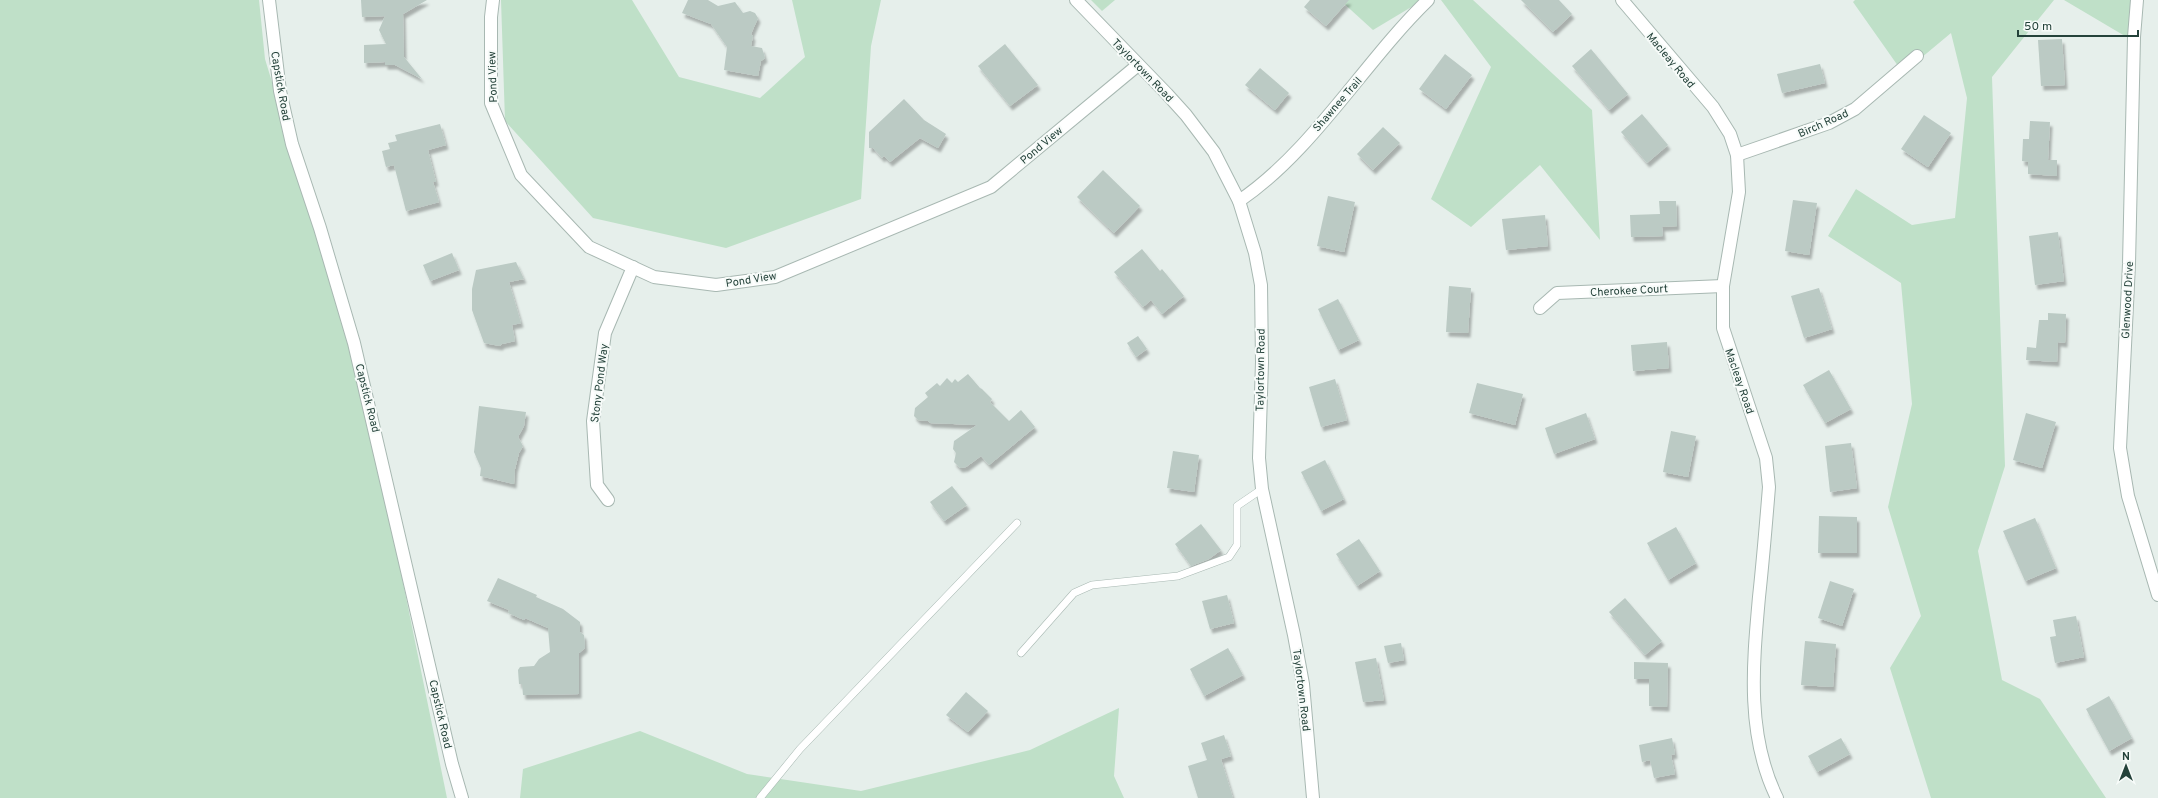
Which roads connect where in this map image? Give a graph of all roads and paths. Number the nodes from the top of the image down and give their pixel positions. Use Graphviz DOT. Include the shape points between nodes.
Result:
graph roads {
  1 [pos="269,0"];
  2 [pos="493,0"];
  3 [pos="1076,0"];
  4 [pos="1428,0"];
  5 [pos="1622,0"];
  6 [pos="2137,0"];
  7 [pos="1917,56"];
  8 [pos="1138,65"];
  9 [pos="1737,155"];
  10 [pos="1239,201"];
  11 [pos="633,267"];
  12 [pos="1723,286"];
  13 [pos="1540,308"];
  14 [pos="1262,489"];
  15 [pos="608,500"];
  16 [pos="1017,523"];
  17 [pos="2158,595"];
  18 [pos="1021,653"];
  19 [pos="462,798"];
  20 [pos="760,798"];
  21 [pos="1313,798"];
  22 [pos="1777,798"];
  1 -- 19 [label="street, Capstick Road" via="280,91 292,144 356,351"];
  2 -- 11 [label="street, Pond View" via="490,17 490,104 521,175 589,247"];
  3 -- 8 [label="street, Taylortown Road"];
  4 -- 10 [label="street, Shawnee Trail" via="1290,157 1264,184"];
  5 -- 9 [label="street, Macleay Road" via="1713,108 1730,134"];
  6 -- 17 [label="street, Glenwood Drive" via="2129,264 2120,448 2128,496"];
  7 -- 9 [label="street, Birch Road" via="1854,109 1814,128"];
  8 -- 10 [label="street, Taylortown Road" via="1168,94 1204,139"];
  8 -- 11 [label="street, Pond View" via="991,187 775,277 716,285 654,277"];
  9 -- 12 [label="street, Macleay Road" via="1738,203"];
  10 -- 14 [label="street, Taylortown Road" via="1255,253 1261,285 1259,458"];
  11 -- 15 [label="street, Stony Pond Way" via="606,333 593,421 597,485"];
  12 -- 13 [label="street, Cherokee Court" via="1558,293"];
  12 -- 22 [label="street, Macleay Road" via="1723,328 1769,473 1754,668 1756,723 1761,756"];
  14 -- 18 [label="lane" via="1237,506 1237,545 1229,557 1178,576 1092,585 1074,593"];
  14 -- 21 [label="street, Taylortown Road" via="1303,684"];
  16 -- 20 [label="lane" via="800,749"];
}
